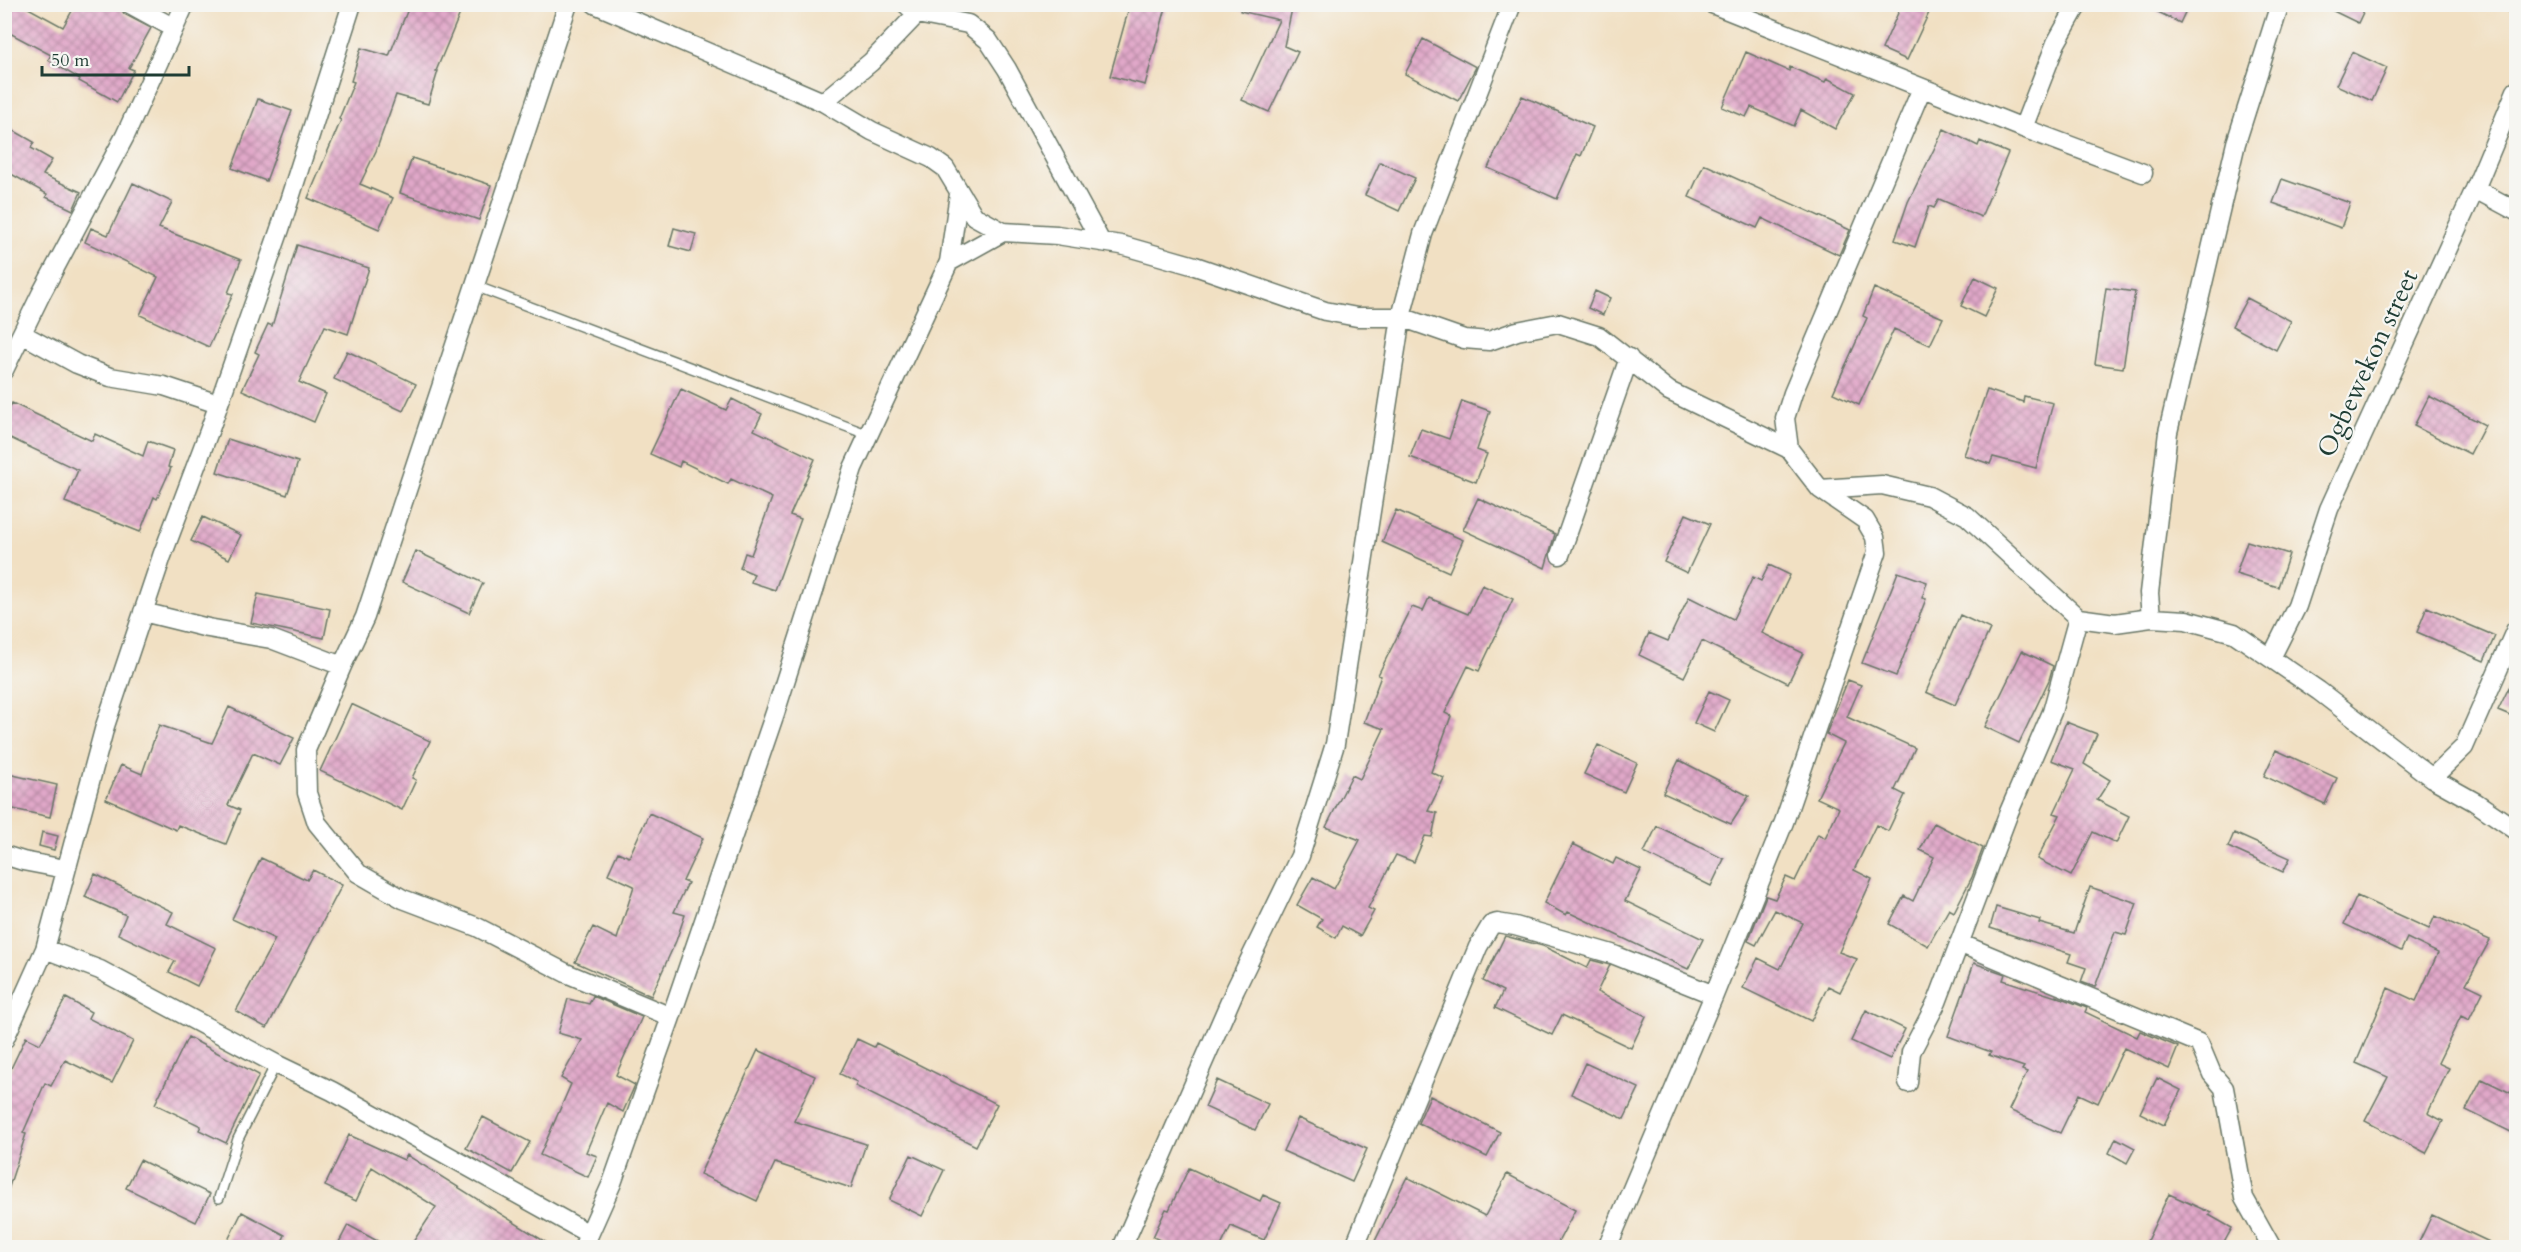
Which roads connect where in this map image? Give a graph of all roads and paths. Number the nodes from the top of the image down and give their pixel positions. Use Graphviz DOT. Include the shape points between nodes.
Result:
graph roads {
  1 [pos="130,4"];
  2 [pos="185,4"];
  3 [pos="352,4"];
  4 [pos="568,4"];
  5 [pos="595,4"];
  6 [pos="1512,4"];
  7 [pos="1712,4"];
  8 [pos="2078,4"];
  9 [pos="2280,4"];
  10 [pos="2512,4"];
  11 [pos="2517,6"];
  12 [pos="912,9"];
  13 [pos="174,28"];
  14 [pos="1922,88"];
  15 [pos="2517,91"];
  16 [pos="823,102"];
  17 [pos="2023,128"];
  18 [pos="2143,174"];
  19 [pos="2475,189"];
  20 [pos="959,194"];
  21 [pos="2517,211"];
  22 [pos="1003,232"];
  23 [pos="1101,242"];
  24 [pos="949,262"];
  25 [pos="475,286"];
  26 [pos="1401,317"];
  27 [pos="22,334"];
  28 [pos="1629,358"];
  29 [pos="4,370"];
  30 [pos="219,404"];
  31 [pos="869,435"];
  32 [pos="1789,449"];
  33 [pos="1820,489"];
  34 [pos="1560,555"];
  35 [pos="143,612"];
  36 [pos="2078,618"];
  37 [pos="2151,618"];
  38 [pos="2517,629"];
  39 [pos="2271,658"];
  40 [pos="342,666"];
  41 [pos="2432,778"];
  42 [pos="2517,830"];
  43 [pos="4,855"];
  44 [pos="65,869"];
  45 [pos="1959,943"];
  46 [pos="45,949"];
  47 [pos="1714,995"];
  48 [pos="671,1017"];
  49 [pos="4,1040"];
  50 [pos="276,1064"];
  51 [pos="1908,1083"];
  52 [pos="219,1198"];
  53 [pos="586,1240"];
  54 [pos="1122,1248"];
  55 [pos="1354,1248"];
  56 [pos="1607,1248"];
  57 [pos="2272,1248"];
  1 -- 13 [label="street"];
  2 -- 13 [label="street"];
  3 -- 30 [label="street"];
  4 -- 25 [label="street"];
  5 -- 16 [label="street"];
  6 -- 26 [label="street" via="1423,234"];
  7 -- 14 [label="street"];
  8 -- 17 [label="street" via="2056,43"];
  9 -- 37 [label="street" via="2236,143 2168,432 2149,592"];
  10 -- 11 [label="street"];
  12 -- 16 [label="street" via="871,62"];
  12 -- 23 [label="street" via="968,24 987,40 1007,69"];
  13 -- 27 [label="street" via="125,136"];
  14 -- 17 [label="street"];
  14 -- 32 [label="street" via="1793,393 1785,418"];
  15 -- 19 [label="street, Ogbewekon street"];
  16 -- 20 [label="street" via="931,158 945,168"];
  17 -- 18 [label="street"];
  19 -- 21 [label="street"];
  19 -- 39 [label="street, Ogbewekon street" via="2329,509 2297,606"];
  20 -- 22 [label="street" via="974,216"];
  20 -- 24 [label="street"];
  22 -- 23 [label="street"];
  22 -- 24 [label="street"];
  23 -- 26 [label="street" via="1195,266 1325,311 1357,317"];
  24 -- 31 [label="street"];
  25 -- 31 [label="lane"];
  25 -- 40 [label="street" via="365,618"];
  26 -- 28 [label="street" via="1464,339 1489,341 1558,323 1599,336"];
  26 -- 54 [label="street" via="1331,755 1300,856 1235,990"];
  27 -- 29 [label="street"];
  27 -- 30 [label="street" via="110,377 164,386"];
  28 -- 32 [label="street" via="1669,391"];
  28 -- 34 [label="street"];
  30 -- 35 [label="street"];
  31 -- 48 [label="street" via="853,468 775,713"];
  32 -- 33 [label="street"];
  33 -- 36 [label="street" via="1882,485 1929,496 1967,516"];
  33 -- 47 [label="street" via="1865,520 1875,537 1877,552 1784,822"];
  35 -- 40 [label="street" via="271,639"];
  35 -- 44 [label="street" via="105,726"];
  36 -- 37 [label="street" via="2115,623"];
  36 -- 45 [label="street" via="2052,712"];
  37 -- 39 [label="street" via="2186,620 2234,633"];
  38 -- 41 [label="street" via="2464,747"];
  39 -- 41 [label="street"];
  40 -- 48 [label="street" via="306,750 307,793 316,823 358,873 403,899 477,927 566,973"];
  41 -- 42 [label="street"];
  43 -- 44 [label="street"];
  44 -- 46 [label="street"];
  45 -- 51 [label="street" via="1937,1002 1911,1052"];
  45 -- 57 [label="street" via="2199,1043 2212,1074 2224,1088 2244,1198"];
  46 -- 49 [label="street"];
  46 -- 50 [label="street" via="100,970"];
  47 -- 55 [label="street" via="1612,954 1515,926 1491,925 1478,947"];
  47 -- 56 [label="street"];
  48 -- 53 [label="street" via="612,1184"];
  50 -- 52 [label="lane" via="238,1139"];
  50 -- 53 [label="street" via="332,1091"];
}
